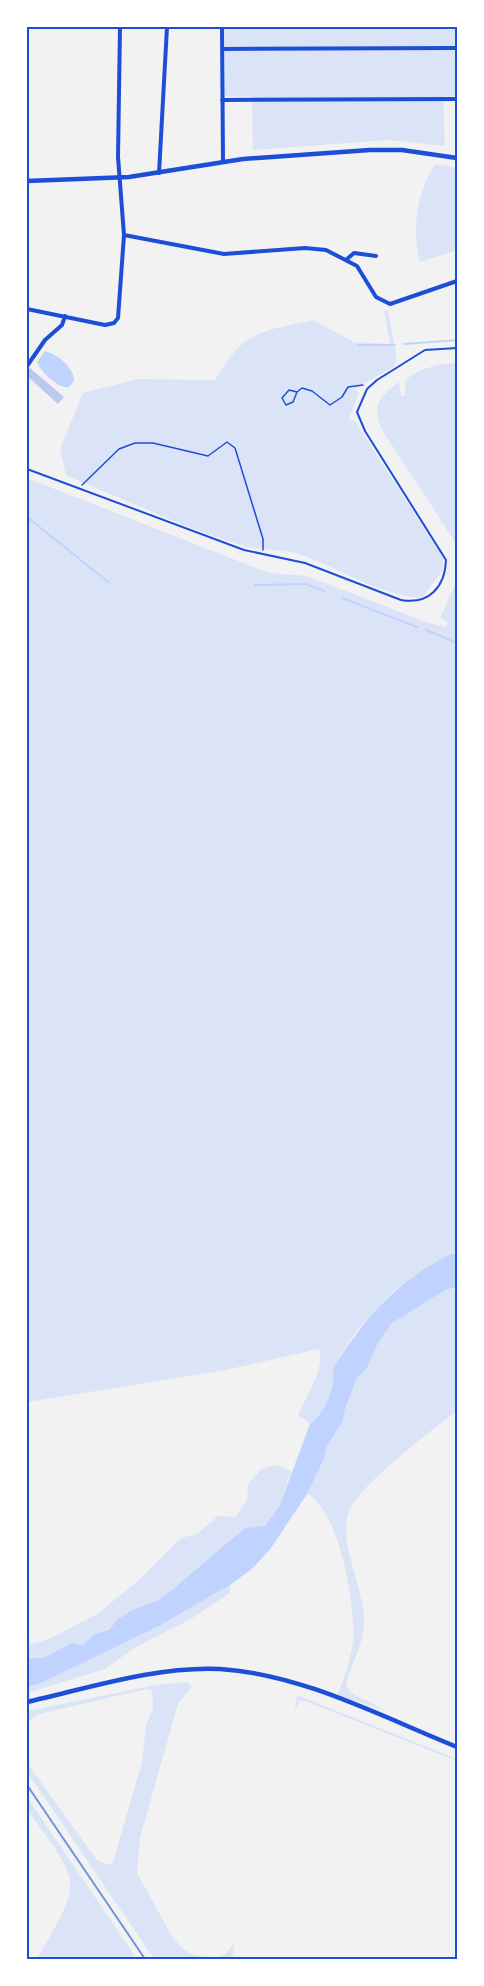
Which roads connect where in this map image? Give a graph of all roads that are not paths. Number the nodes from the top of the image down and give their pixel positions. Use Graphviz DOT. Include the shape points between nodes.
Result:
graph roads {
  1 [pos="120,27"];
  2 [pos="167,27"];
  3 [pos="222,27"];
  4 [pos="457,48"];
  5 [pos="222,49"];
  6 [pos="457,99"];
  7 [pos="222,100"];
  8 [pos="457,158"];
  9 [pos="223,162"];
  10 [pos="159,173"];
  11 [pos="118,178"];
  12 [pos="27,181"];
  13 [pos="124,235"];
  14 [pos="376,256"];
  15 [pos="347,259"];
  16 [pos="457,281"];
  17 [pos="27,309"];
  18 [pos="65,316"];
  19 [pos="457,348"];
  20 [pos="29,364"];
  21 [pos="27,469"];
  22 [pos="27,1702"];
  23 [pos="457,1747"];
  1 -- 11 [label="street"];
  2 -- 10 [label="street"];
  3 -- 5 [label="street"];
  4 -- 5 [label="street"];
  5 -- 7 [label="street"];
  6 -- 7 [label="street"];
  7 -- 9 [label="street"];
  8 -- 9 [label="street" via="381,150"];
  9 -- 10 [label="street"];
  10 -- 11 [label="street"];
  11 -- 12 [label="street"];
  11 -- 13 [label="street"];
  13 -- 15 [label="street" via="224,254 313,248"];
  13 -- 18 [label="street" via="117,321 105,325"];
  14 -- 15 [label="street" via="354,253"];
  15 -- 16 [label="street" via="360,270 376,297 390,304"];
  17 -- 18 [label="street"];
  18 -- 20 [label="street"];
  19 -- 21 [label="lane" via="424,350 370,386 359,407 358,418 445,556 446,568 437,588 423,600 402,600 305,563 244,550"];
  22 -- 23 [label="street" via="183,1670 245,1671 296,1684"];
}
